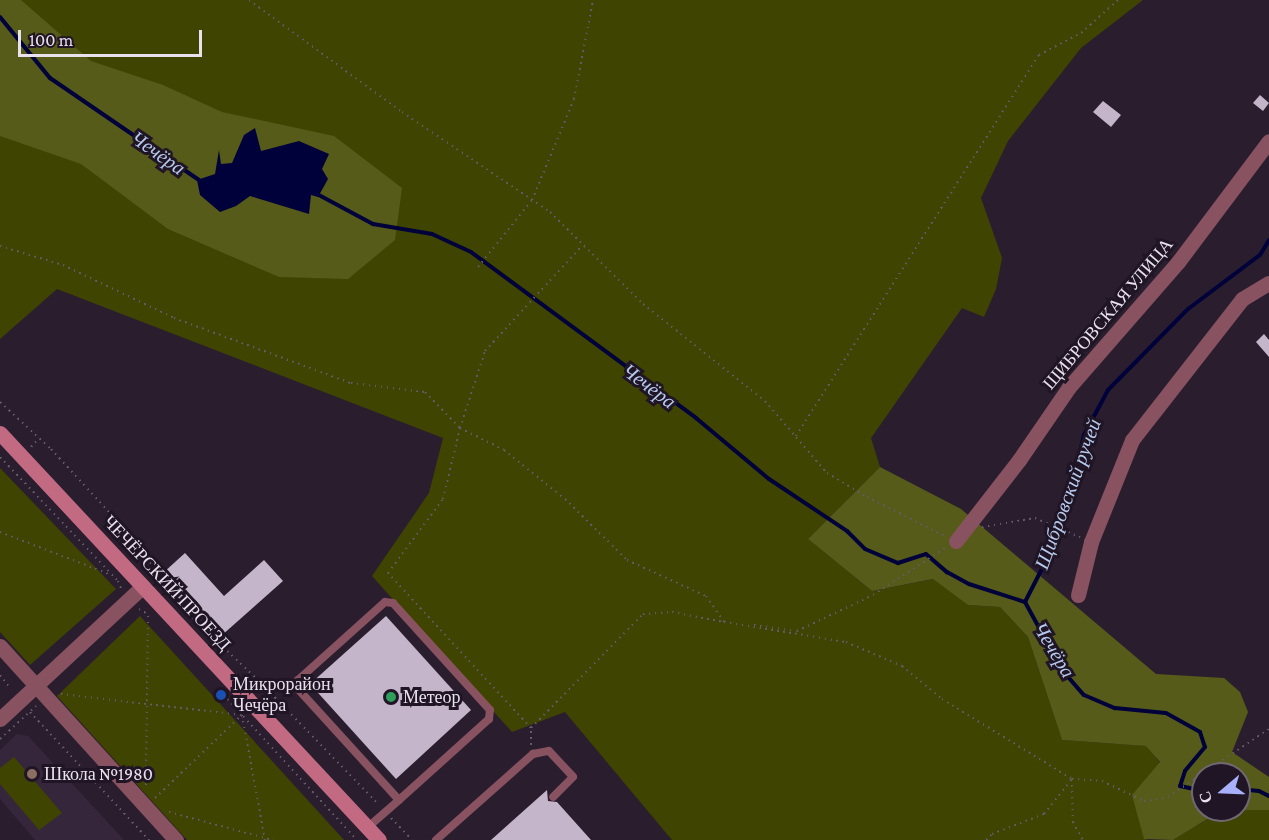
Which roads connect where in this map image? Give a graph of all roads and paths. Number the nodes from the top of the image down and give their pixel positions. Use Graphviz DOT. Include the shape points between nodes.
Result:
graph roads {
  1 [pos="249,0"];
  2 [pos="593,0"];
  3 [pos="1118,0"];
  4 [pos="1269,141"];
  5 [pos="532,200"];
  6 [pos="0,246"];
  7 [pos="582,246"];
  8 [pos="478,267"];
  9 [pos="1269,283"];
  10 [pos="0,402"];
  11 [pos="460,428"];
  12 [pos="0,433"];
  13 [pos="795,437"];
  14 [pos="0,457"];
  15 [pos="968,526"];
  16 [pos="0,532"];
  17 [pos="1091,542"];
  18 [pos="950,545"];
  19 [pos="110,575"];
  20 [pos="143,585"];
  21 [pos="1078,595"];
  22 [pos="129,598"];
  23 [pos="171,598"];
  24 [pos="187,613"];
  25 [pos="148,614"];
  26 [pos="156,622"];
  27 [pos="724,622"];
  28 [pos="2,648"];
  29 [pos="0,675"];
  30 [pos="219,690"];
  31 [pos="42,691"];
  32 [pos="145,705"];
  33 [pos="25,706"];
  34 [pos="242,715"];
  35 [pos="0,719"];
  36 [pos="531,728"];
  37 [pos="1269,729"];
  38 [pos="0,739"];
  39 [pos="533,754"];
  40 [pos="1072,779"];
  41 [pos="553,797"];
  42 [pos="399,800"];
  43 [pos="146,806"];
  44 [pos="168,812"];
  45 [pos="385,812"];
  46 [pos="368,828"];
  47 [pos="265,839"];
  48 [pos="148,840"];
  49 [pos="176,840"];
  50 [pos="273,840"];
  51 [pos="357,840"];
  52 [pos="379,840"];
  53 [pos="412,840"];
  54 [pos="436,840"];
  55 [pos="987,840"];
  56 [pos="1083,840"];
  1 -- 5 [label="path" via="402,112"];
  2 -- 5 [label="path" via="574,99"];
  3 -- 13 [label="path" via="1081,33 1038,55"];
  4 -- 15 [label="street, ЩИБРОВСКАЯ УЛИЦА" via="1178,261 1069,387"];
  5 -- 7 [label="path" via="550,212"];
  5 -- 8 [label="path"];
  6 -- 11 [label="path" via="63,265 174,318 351,383 426,392"];
  7 -- 11 [label="path" via="485,351"];
  7 -- 13 [label="path" via="643,304 765,401"];
  9 -- 17 [label="street" via="1242,299 1132,440"];
  10 -- 23 [label="path" via="51,449 141,547"];
  11 -- 27 [label="path" via="504,450 565,499 627,560 706,596"];
  11 -- 36 [label="path" via="444,499 388,573"];
  12 -- 20 [label="main road, ЧЕЧЁРСКИЙ ПРОЕЗД"];
  13 -- 18 [label="path" via="842,483"];
  14 -- 19 [label="path"];
  15 -- 17 [label="path" via="990,528 1035,518"];
  15 -- 18 [label="street, ЩИБРОВСКАЯ УЛИЦА"];
  16 -- 19 [label="path"];
  17 -- 21 [label="street"];
  18 -- 27 [label="path" via="873,595 797,631"];
  19 -- 22 [label="path"];
  20 -- 22 [label="street"];
  20 -- 46 [label="main road, ЧЕЧЁРСКИЙ ПРОЕЗД"];
  22 -- 25 [label="path"];
  22 -- 31 [label="street"];
  24 -- 45 [label="path" via="258,680"];
  25 -- 26 [label="path"];
  25 -- 32 [label="path"];
  27 -- 36 [label="path" via="672,612 643,614"];
  27 -- 40 [label="path" via="846,642 902,666 942,699"];
  28 -- 31 [label="street"];
  29 -- 33 [label="path"];
  30 -- 34 [label="path"];
  31 -- 32 [label="path"];
  31 -- 33 [label="street"];
  31 -- 33 [label="path"];
  31 -- 43 [label="street"];
  32 -- 34 [label="path"];
  32 -- 43 [label="path"];
  33 -- 35 [label="street"];
  33 -- 38 [label="path"];
  33 -- 48 [label="path"];
  34 -- 43 [label="path"];
  34 -- 47 [label="path"];
  34 -- 51 [label="path"];
  36 -- 39 [label="path"];
  37 -- 40 [label="path" via="1168,797 1144,801 1102,781"];
  39 -- 41 [label="lane" via="549,752 573,777"];
  39 -- 54 [label="lane"];
  40 -- 55 [label="path" via="1044,814 992,834"];
  40 -- 56 [label="path" via="1073,822"];
  42 -- 42 [label="lane" via="489,719 490,710 393,603 385,602 298,680 298,689"];
  42 -- 45 [label="lane"];
  43 -- 49 [label="street"];
  44 -- 47 [label="path"];
  45 -- 46 [label="lane"];
  45 -- 53 [label="path"];
  46 -- 52 [label="main road, ЧЕЧЁРСКИЙ ПРОЕЗД"];
  47 -- 50 [label="path"];
}
